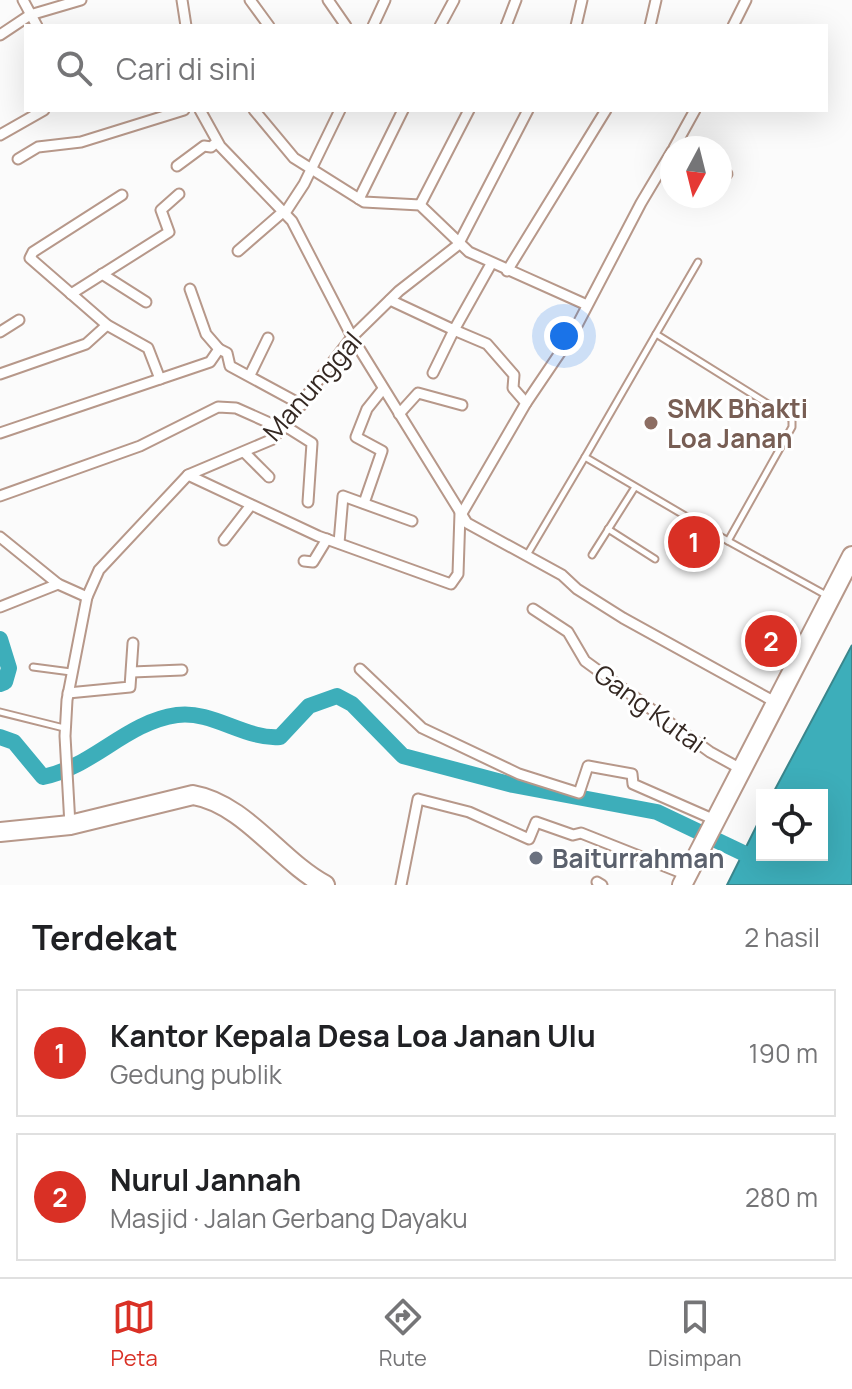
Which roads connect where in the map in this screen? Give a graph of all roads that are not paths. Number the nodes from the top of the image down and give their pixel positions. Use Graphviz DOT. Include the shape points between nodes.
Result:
graph roads {
  1 [pos="23,0"];
  2 [pos="81,0"];
  3 [pos="182,0"];
  4 [pos="250,0"];
  5 [pos="328,0"];
  6 [pos="385,0"];
  7 [pos="454,0"];
  8 [pos="516,0"];
  9 [pos="582,0"];
  10 [pos="656,0"];
  11 [pos="746,0"];
  12 [pos="30,15"];
  13 [pos="36,24"];
  14 [pos="187,24"];
  15 [pos="268,24"];
  16 [pos="345,24"];
  17 [pos="374,24"];
  18 [pos="441,24"];
  19 [pos="507,24"];
  20 [pos="576,24"];
  21 [pos="650,24"];
  22 [pos="734,24"];
  23 [pos="0,35"];
  24 [pos="40,112"];
  25 [pos="178,112"];
  26 [pos="201,112"];
  27 [pos="256,112"];
  28 [pos="336,112"];
  29 [pos="402,112"];
  30 [pos="468,112"];
  31 [pos="527,112"];
  32 [pos="605,112"];
  33 [pos="694,112"];
  34 [pos="0,135"];
  35 [pos="680,136"];
  36 [pos="217,142"];
  37 [pos="18,159"];
  38 [pos="177,166"];
  39 [pos="310,171"];
  40 [pos="660,173"];
  41 [pos="179,194"];
  42 [pos="122,195"];
  43 [pos="359,199"];
  44 [pos="420,205"];
  45 [pos="284,212"];
  46 [pos="458,245"];
  47 [pos="238,251"];
  48 [pos="698,262"];
  49 [pos="491,264"];
  50 [pos="507,271"];
  51 [pos="102,274"];
  52 [pos="190,289"];
  53 [pos="71,294"];
  54 [pos="390,300"];
  55 [pos="146,302"];
  56 [pos="587,305"];
  57 [pos="19,320"];
  58 [pos="107,325"];
  59 [pos="454,330"];
  60 [pos="0,332"];
  61 [pos="656,334"];
  62 [pos="352,337"];
  63 [pos="268,338"];
  64 [pos="219,349"];
  65 [pos="433,373"];
  66 [pos="0,374"];
  67 [pos="250,375"];
  68 [pos="160,379"];
  69 [pos="383,389"];
  70 [pos="526,403"];
  71 [pos="302,405"];
  72 [pos="462,405"];
  73 [pos="399,414"];
  74 [pos="284,427"];
  75 [pos="0,433"];
  76 [pos="244,452"];
  77 [pos="585,457"];
  78 [pos="188,475"];
  79 [pos="269,477"];
  80 [pos="635,487"];
  81 [pos="0,496"];
  82 [pos="308,502"];
  83 [pos="364,503"];
  84 [pos="251,505"];
  85 [pos="461,514"];
  86 [pos="412,521"];
  87 [pos="608,529"];
  88 [pos="0,537"];
  89 [pos="327,539"];
  90 [pos="224,540"];
  91 [pos="728,541"];
  92 [pos="339,543"];
  93 [pos="4,546"];
  94 [pos="527,555"];
  95 [pos="592,555"];
  96 [pos="852,556"];
  97 [pos="655,559"];
  98 [pos="304,561"];
  99 [pos="58,584"];
  100 [pos="87,597"];
  101 [pos="830,597"];
  102 [pos="0,607"];
  103 [pos="533,609"];
  104 [pos="133,643"];
  105 [pos="33,667"];
  106 [pos="360,669"];
  107 [pos="182,670"];
  108 [pos="72,672"];
  109 [pos="132,672"];
  110 [pos="68,693"];
  111 [pos="775,702"];
  112 [pos="0,712"];
  113 [pos="65,729"];
  114 [pos="741,769"];
  115 [pos="714,822"];
  116 [pos="70,825"];
  117 [pos="0,832"];
  118 [pos="685,880"];
  119 [pos="325,885"];
  120 [pos="401,885"];
  1 -- 12 [label="street"];
  2 -- 12 [label="street"];
  3 -- 14 [label="street"];
  4 -- 15 [label="street"];
  5 -- 16 [label="street"];
  6 -- 17 [label="street"];
  7 -- 18 [label="street"];
  8 -- 19 [label="street"];
  9 -- 20 [label="street"];
  10 -- 21 [label="street"];
  11 -- 22 [label="street"];
  12 -- 13 [label="street"];
  12 -- 23 [label="street"];
  24 -- 34 [label="street"];
  25 -- 37 [label="street" via="81,142 38,147"];
  26 -- 36 [label="street"];
  27 -- 39 [label="street" via="285,150"];
  28 -- 39 [label="street"];
  29 -- 43 [label="street"];
  30 -- 44 [label="street"];
  31 -- 46 [label="street, Manunggal"];
  32 -- 50 [label="street"];
  33 -- 35 [label="street"];
  36 -- 38 [label="street"];
  36 -- 45 [label="street"];
  39 -- 43 [label="street"];
  39 -- 45 [label="street"];
  40 -- 56 [label="street"];
  41 -- 51 [label="street" via="161,210 169,232"];
  42 -- 53 [label="street" via="31,255"];
  43 -- 44 [label="street"];
  44 -- 46 [label="street"];
  45 -- 47 [label="street"];
  45 -- 62 [label="street"];
  46 -- 49 [label="street"];
  46 -- 54 [label="street, Manunggal"];
  48 -- 61 [label="lane"];
  49 -- 50 [label="street"];
  49 -- 59 [label="street"];
  50 -- 56 [label="street"];
  51 -- 53 [label="street"];
  51 -- 55 [label="street"];
  52 -- 64 [label="street" via="201,325"];
  53 -- 58 [label="street"];
  54 -- 59 [label="street"];
  54 -- 62 [label="street, Manunggal"];
  56 -- 70 [label="street"];
  57 -- 60 [label="street"];
  58 -- 66 [label="street" via="86,344"];
  58 -- 68 [label="street" via="148,348"];
  59 -- 65 [label="street"];
  59 -- 70 [label="street" via="487,344 514,375 513,388"];
  61 -- 77 [label="lane"];
  61 -- 91 [label="lane" via="792,419"];
  62 -- 69 [label="street"];
  62 -- 71 [label="street, Manunggal"];
  63 -- 67 [label="street"];
  64 -- 67 [label="street" via="227,353 230,366"];
  64 -- 68 [label="street" via="210,362"];
  67 -- 71 [label="street"];
  68 -- 75 [label="street"];
  69 -- 73 [label="street"];
  69 -- 83 [label="street" via="367,409 356,437 382,451"];
  70 -- 85 [label="street"];
  71 -- 74 [label="street, Manunggal"];
  72 -- 73 [label="street" via="421,392"];
  73 -- 85 [label="street"];
  74 -- 76 [label="street, Manunggal" via="269,442"];
  74 -- 81 [label="street" via="236,408 218,407 140,446"];
  74 -- 82 [label="street" via="312,443"];
  76 -- 78 [label="street, Manunggal"];
  76 -- 79 [label="street"];
  77 -- 80 [label="lane"];
  77 -- 94 [label="lane"];
  78 -- 84 [label="street"];
  78 -- 100 [label="street, Manunggal" via="99,570"];
  80 -- 87 [label="lane"];
  80 -- 91 [label="lane"];
  83 -- 86 [label="street"];
  83 -- 92 [label="street" via="342,496"];
  84 -- 89 [label="street"];
  84 -- 90 [label="street"];
  85 -- 92 [label="street" via="458,574 452,583"];
  85 -- 94 [label="street" via="470,525"];
  87 -- 95 [label="lane"];
  87 -- 97 [label="lane"];
  88 -- 93 [label="street"];
  89 -- 92 [label="street"];
  89 -- 98 [label="street" via="313,562"];
  91 -- 101 [label="lane"];
  93 -- 99 [label="street"];
  94 -- 111 [label="street" via="623,618"];
  96 -- 101 [label="highway"];
  99 -- 100 [label="street"];
  99 -- 102 [label="street"];
  100 -- 108 [label="street, Manunggal"];
  101 -- 111 [label="highway"];
  103 -- 114 [label="street, Gang Kutai" via="568,632 585,661"];
  104 -- 109 [label="street"];
  105 -- 108 [label="lane"];
  106 -- 115 [label="street" via="422,728 519,774 579,793 588,766 632,774 633,784"];
  107 -- 109 [label="street"];
  108 -- 110 [label="street, Manunggal"];
  109 -- 110 [label="street" via="129,688"];
  110 -- 113 [label="street, Manunggal"];
  111 -- 114 [label="highway"];
  112 -- 113 [label="lane"];
  113 -- 116 [label="street, Manunggal"];
  114 -- 115 [label="highway"];
  115 -- 118 [label="highway"];
  116 -- 117 [label="highway"];
  116 -- 119 [label="highway" via="184,795 200,796 234,813"];
  118 -- 120 [label="street" via="581,833 536,822 529,839 469,812 418,799"];
}
